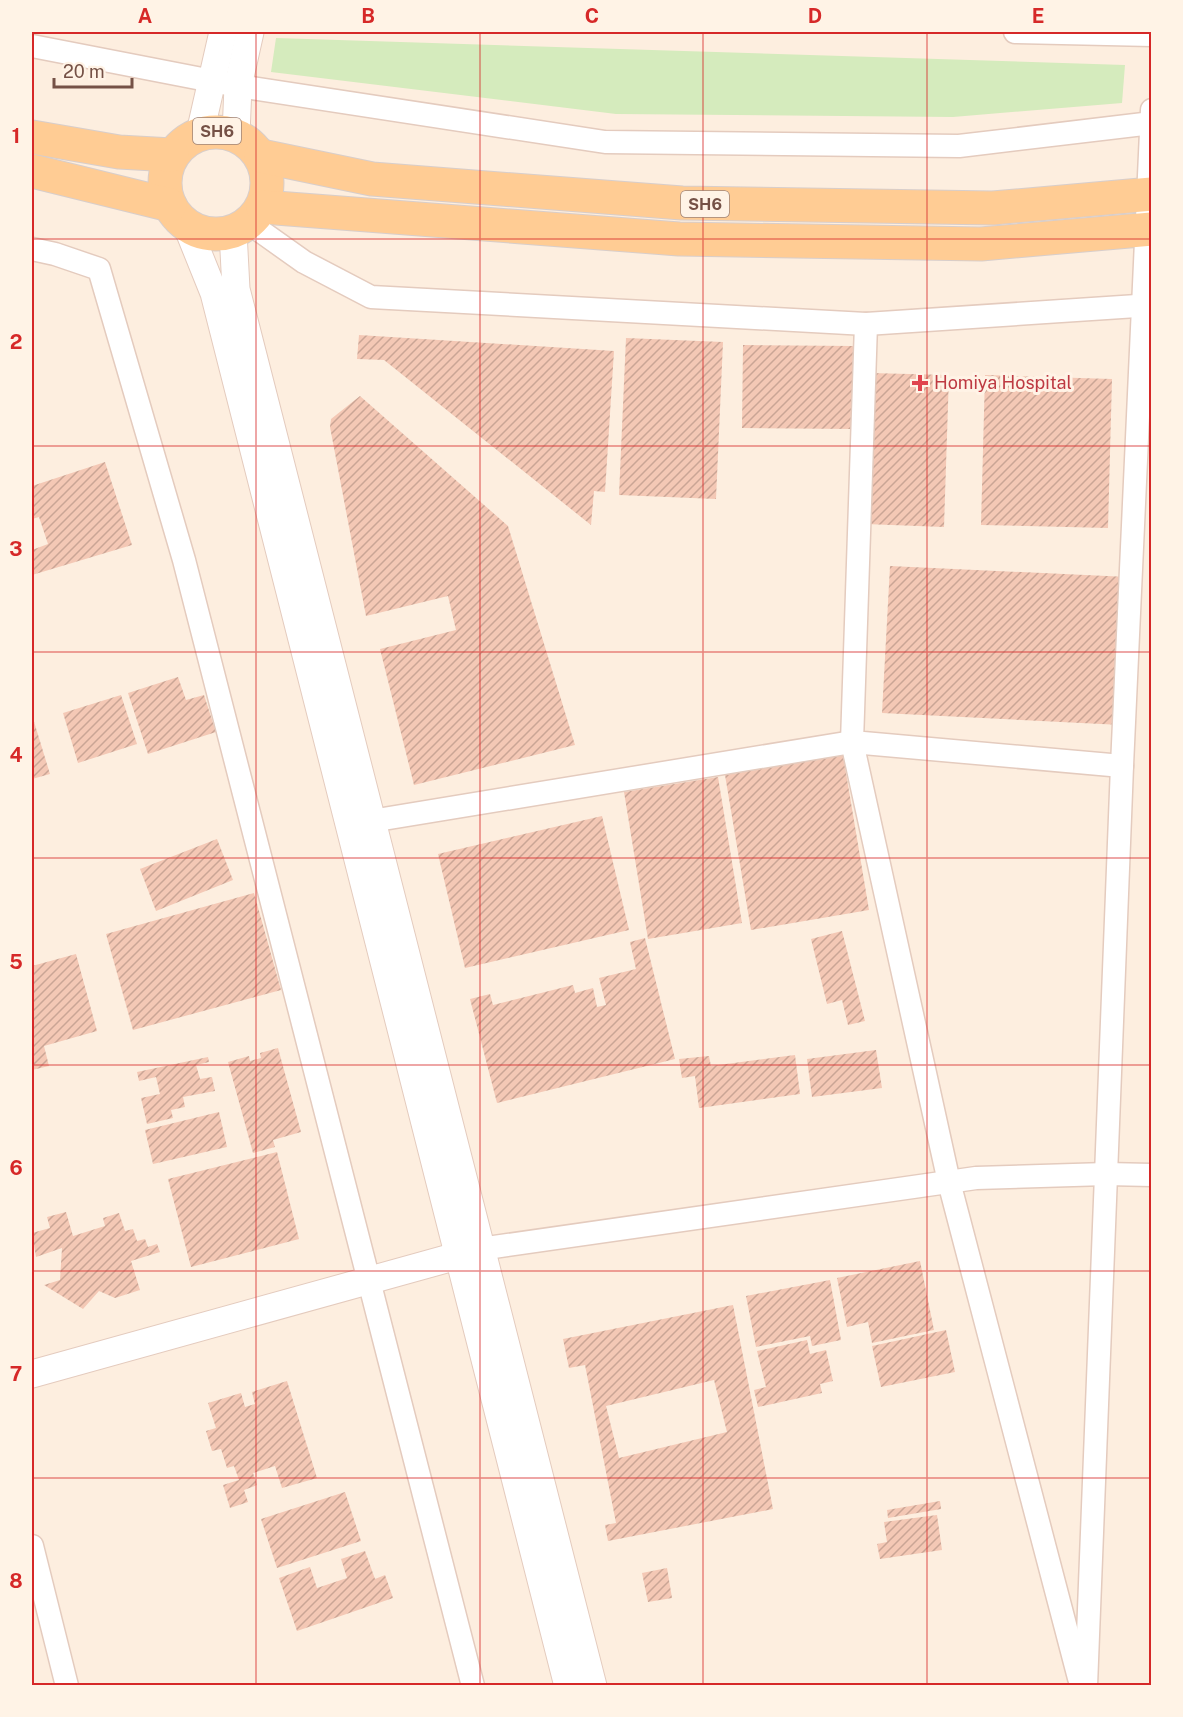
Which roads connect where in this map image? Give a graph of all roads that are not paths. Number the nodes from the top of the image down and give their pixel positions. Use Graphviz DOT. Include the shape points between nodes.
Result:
graph roads {
  1 [pos="223,32"];
  2 [pos="250,32"];
  3 [pos="1016,32"];
  4 [pos="1152,35"];
  5 [pos="32,46"];
  6 [pos="225,84"];
  7 [pos="1152,110"];
  8 [pos="1151,123"];
  9 [pos="200,133"];
  10 [pos="236,134"];
  11 [pos="32,137"];
  12 [pos="172,155"];
  13 [pos="261,156"];
  14 [pos="32,171"];
  15 [pos="1149,194"];
  16 [pos="179,215"];
  17 [pos="248,221"];
  18 [pos="1148,230"];
  19 [pos="32,249"];
  20 [pos="1147,306"];
  21 [pos="866,324"];
  22 [pos="852,742"];
  23 [pos="1122,766"];
  24 [pos="371,821"];
  25 [pos="1106,1174"];
  26 [pos="1152,1175"];
  27 [pos="949,1182"];
  28 [pos="469,1252"];
  29 [pos="368,1280"];
  30 [pos="32,1374"];
  31 [pos="32,1546"];
  32 [pos="67,1686"];
  33 [pos="472,1686"];
  34 [pos="568,1686"];
  35 [pos="593,1686"];
  36 [pos="1080,1686"];
  37 [pos="1086,1686"];
  1 -- 6 [label="street"];
  2 -- 6 [label="street"];
  3 -- 4 [label="street"];
  5 -- 6 [label="street"];
  6 -- 8 [label="street" via="604,142 960,146"];
  6 -- 9 [label="street"];
  6 -- 10 [label="street"];
  7 -- 8 [label="street"];
  8 -- 15 [label="street"];
  9 -- 10 [label="main road, SH6"];
  9 -- 12 [label="main road, SH6"];
  10 -- 13 [label="main road, SH6"];
  11 -- 12 [label="main road, SH6" via="119,152"];
  12 -- 16 [label="main road, SH6" via="165,177 165,195"];
  13 -- 15 [label="main road, SH6" via="372,179 682,203 993,208"];
  13 -- 17 [label="main road, SH6" via="269,189"];
  14 -- 16 [label="main road, SH6"];
  15 -- 18 [label="street"];
  16 -- 17 [label="main road, SH6" via="210,234"];
  16 -- 28 [label="street" via="214,293"];
  17 -- 18 [label="main road, SH6" via="679,239 981,244"];
  17 -- 21 [label="street" via="304,262 370,297"];
  17 -- 24 [label="street" via="236,289"];
  18 -- 20 [label="street"];
  19 -- 29 [label="street" via="99,269 184,560"];
  20 -- 21 [label="street"];
  20 -- 23 [label="street"];
  21 -- 22 [label="street"];
  22 -- 23 [label="street"];
  22 -- 24 [label="street"];
  22 -- 27 [label="street"];
  23 -- 25 [label="street"];
  24 -- 28 [label="street"];
  25 -- 26 [label="street"];
  25 -- 27 [label="street"];
  25 -- 37 [label="street"];
  27 -- 28 [label="street"];
  27 -- 36 [label="street"];
  28 -- 29 [label="street"];
  28 -- 34 [label="street"];
  28 -- 35 [label="street"];
  29 -- 30 [label="street"];
  29 -- 33 [label="street"];
  31 -- 32 [label="street"];
}
